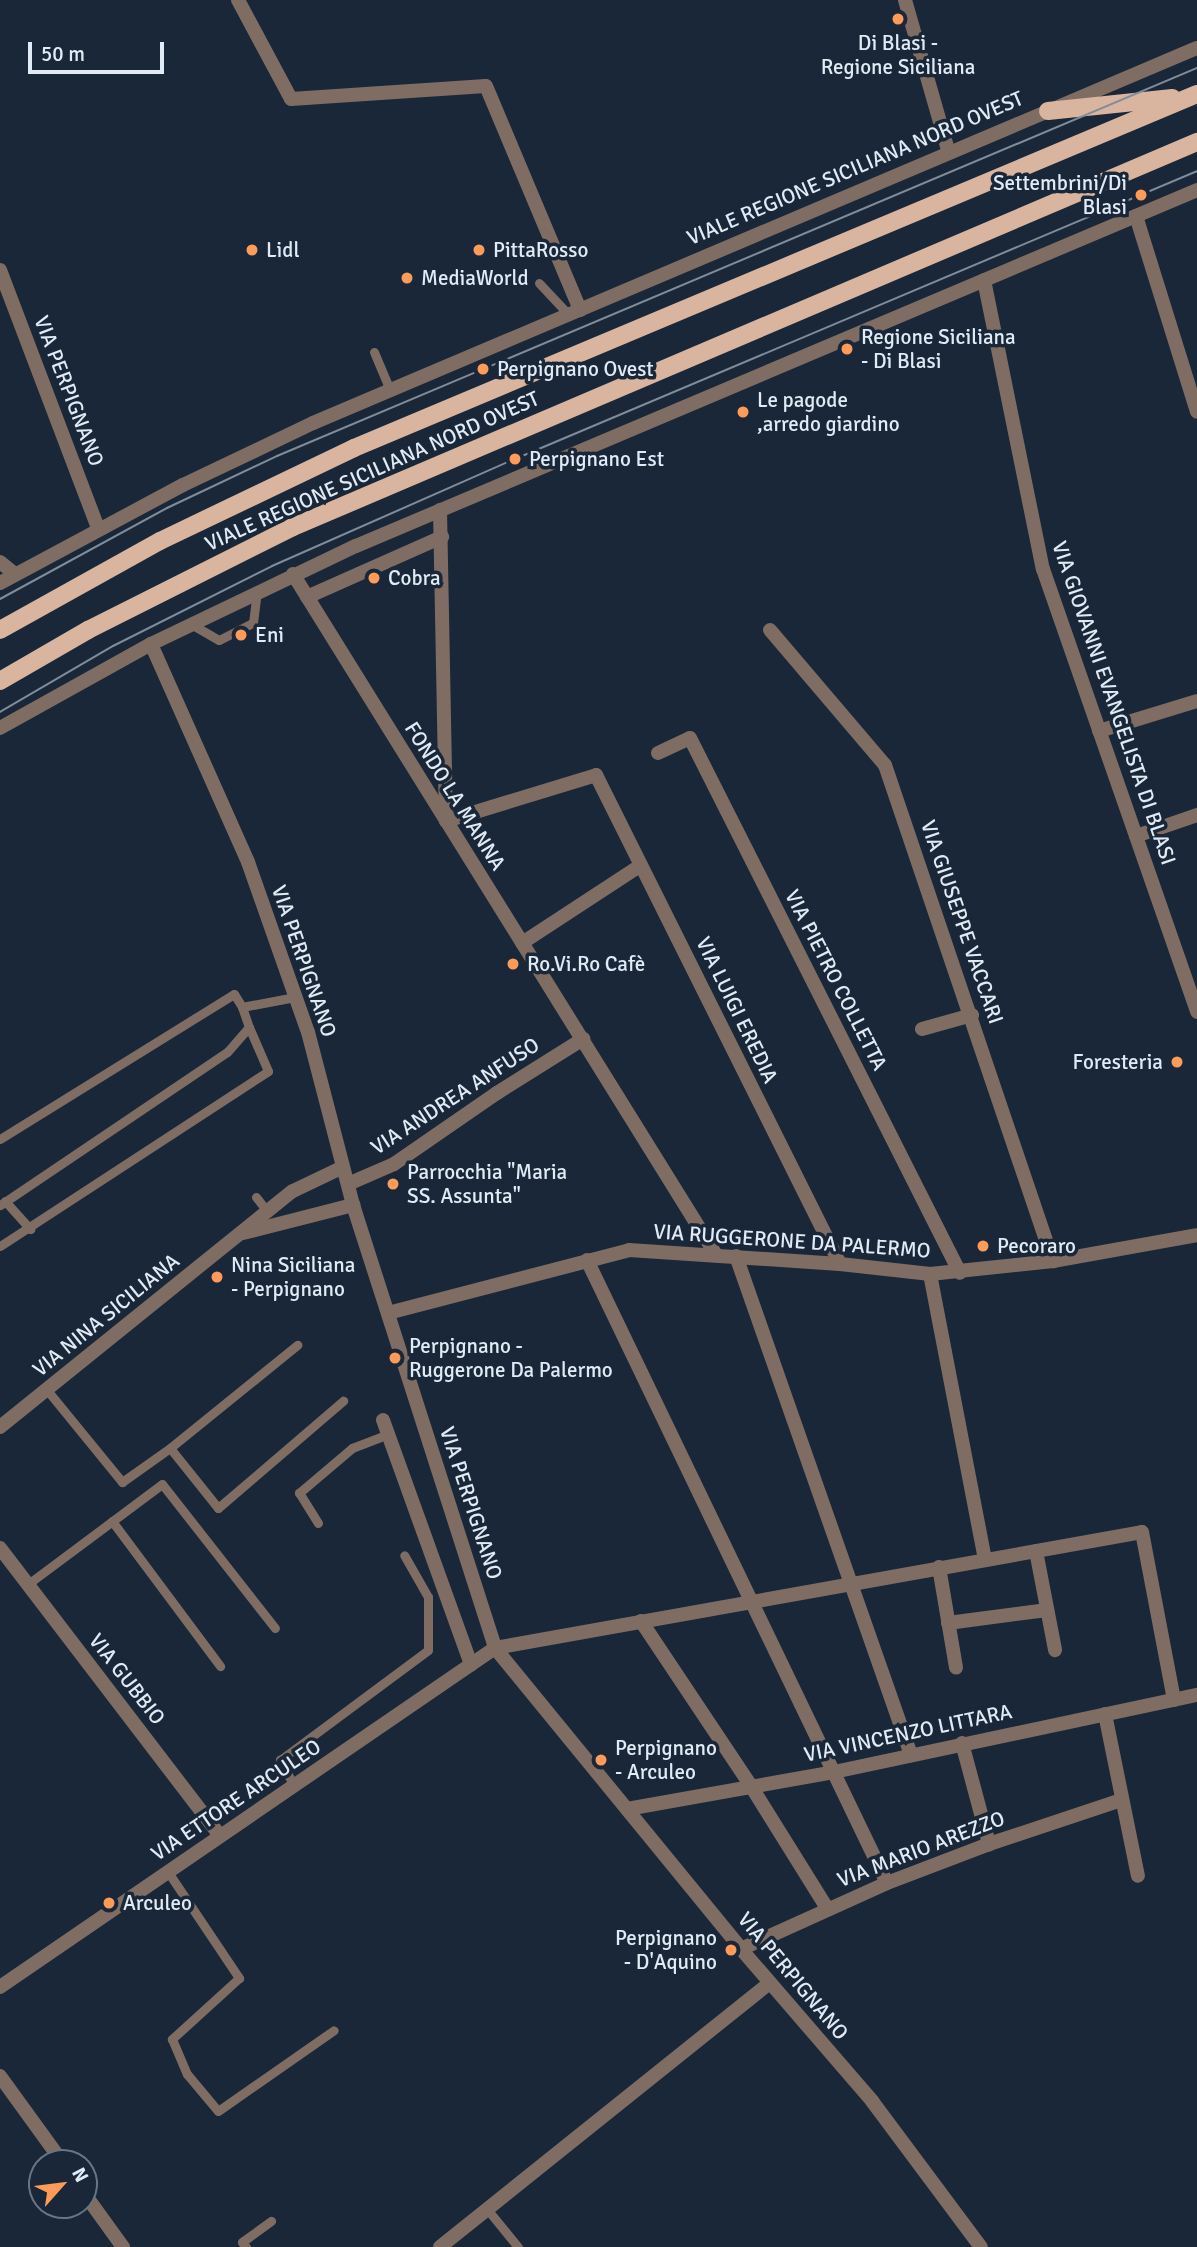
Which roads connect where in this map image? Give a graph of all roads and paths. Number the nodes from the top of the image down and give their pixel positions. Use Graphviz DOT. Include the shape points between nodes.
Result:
graph roads {
  1 [pos="238,0"];
  2 [pos="905,0"];
  3 [pos="1197,48"];
  4 [pos="1195,95"];
  5 [pos="1048,111"];
  6 [pos="1197,142"];
  7 [pos="1173,152"];
  8 [pos="949,153"];
  9 [pos="1197,153"];
  10 [pos="1197,190"];
  11 [pos="1136,216"];
  12 [pos="0,270"];
  13 [pos="984,280"];
  14 [pos="539,283"];
  15 [pos="574,312"];
  16 [pos="373,352"];
  17 [pos="390,390"];
  18 [pos="1197,412"];
  19 [pos="440,510"];
  20 [pos="98,528"];
  21 [pos="442,537"];
  22 [pos="0,562"];
  23 [pos="15,574"];
  24 [pos="293,574"];
  25 [pos="0,583"];
  26 [pos="257,592"];
  27 [pos="307,597"];
  28 [pos="191,624"];
  29 [pos="0,630"];
  30 [pos="770,630"];
  31 [pos="151,644"];
  32 [pos="0,681"];
  33 [pos="1197,701"];
  34 [pos="0,728"];
  35 [pos="1099,732"];
  36 [pos="658,752"];
  37 [pos="1197,815"];
  38 [pos="446,821"];
  39 [pos="1136,836"];
  40 [pos="641,864"];
  41 [pos="522,943"];
  42 [pos="295,997"];
  43 [pos="242,1007"];
  44 [pos="1197,1012"];
  45 [pos="972,1015"];
  46 [pos="249,1027"];
  47 [pos="922,1029"];
  48 [pos="583,1039"];
  49 [pos="0,1139"];
  50 [pos="343,1167"];
  51 [pos="348,1184"];
  52 [pos="256,1197"];
  53 [pos="3,1203"];
  54 [pos="353,1205"];
  55 [pos="267,1211"];
  56 [pos="30,1229"];
  57 [pos="238,1234"];
  58 [pos="1197,1235"];
  59 [pos="0,1246"];
  60 [pos="716,1255"];
  61 [pos="736,1256"];
  62 [pos="587,1260"];
  63 [pos="1053,1261"];
  64 [pos="840,1264"];
  65 [pos="960,1273"];
  66 [pos="930,1274"];
  67 [pos="388,1314"];
  68 [pos="297,1345"];
  69 [pos="47,1391"];
  70 [pos="344,1401"];
  71 [pos="0,1427"];
  72 [pos="386,1427"];
  73 [pos="170,1448"];
  74 [pos="112,1521"];
  75 [pos="318,1523"];
  76 [pos="0,1548"];
  77 [pos="1036,1551"];
  78 [pos="404,1555"];
  79 [pos="985,1560"];
  80 [pos="939,1567"];
  81 [pos="851,1582"];
  82 [pos="28,1584"];
  83 [pos="750,1600"];
  84 [pos="1047,1610"];
  85 [pos="641,1621"];
  86 [pos="948,1623"];
  87 [pos="275,1628"];
  88 [pos="495,1648"];
  89 [pos="1055,1650"];
  90 [pos="471,1665"];
  91 [pos="220,1666"];
  92 [pos="956,1668"];
  93 [pos="1197,1695"];
  94 [pos="1174,1700"];
  95 [pos="1105,1714"];
  96 [pos="962,1743"];
  97 [pos="911,1755"];
  98 [pos="834,1772"];
  99 [pos="294,1786"];
  100 [pos="751,1786"];
  101 [pos="1121,1800"];
  102 [pos="627,1809"];
  103 [pos="220,1836"];
  104 [pos="989,1844"];
  105 [pos="168,1872"];
  106 [pos="1138,1876"];
  107 [pos="887,1883"];
  108 [pos="827,1908"];
  109 [pos="741,1949"];
  110 [pos="769,1983"];
  111 [pos="0,1987"];
  112 [pos="334,2030"];
  113 [pos="0,2076"];
  114 [pos="53,2149"];
  115 [pos="488,2209"];
  116 [pos="98,2212"];
  117 [pos="271,2221"];
  118 [pos="123,2247"];
  119 [pos="246,2247"];
  120 [pos="440,2247"];
  121 [pos="518,2247"];
  122 [pos="981,2247"];
  1 -- 15 [label="street" via="291,99 486,86"];
  2 -- 8 [label="street"];
  3 -- 5 [label="street, VIALE REGIONE SICILIANA NORD OVEST"];
  4 -- 5 [label="main road"];
  4 -- 29 [label="main road, VIALE REGIONE SICILIANA NORD OVEST" via="320,463 160,541"];
  5 -- 8 [label="street, VIALE REGIONE SICILIANA NORD OVEST"];
  6 -- 7 [label="main road, VIALE REGIONE SICILIANA NORD OVEST"];
  7 -- 9 [label="main road"];
  7 -- 32 [label="main road, VIALE REGIONE SICILIANA NORD OVEST" via="293,527 88,630"];
  8 -- 15 [label="street, VIALE REGIONE SICILIANA NORD OVEST"];
  10 -- 11 [label="street"];
  11 -- 13 [label="street"];
  11 -- 18 [label="street"];
  12 -- 20 [label="street, VIA PERPIGNANO"];
  13 -- 19 [label="street"];
  13 -- 35 [label="street, VIA GIOVANNI EVANGELISTA DI BLASI" via="1043,569"];
  14 -- 15 [label="lane"];
  15 -- 17 [label="street, VIALE REGIONE SICILIANA NORD OVEST"];
  16 -- 17 [label="lane"];
  17 -- 20 [label="street, VIALE REGIONE SICILIANA NORD OVEST"];
  19 -- 21 [label="street"];
  19 -- 24 [label="street"];
  20 -- 23 [label="street, VIALE REGIONE SICILIANA NORD OVEST"];
  21 -- 27 [label="street"];
  21 -- 38 [label="street"];
  22 -- 23 [label="street"];
  23 -- 25 [label="street, VIALE REGIONE SICILIANA NORD OVEST"];
  24 -- 26 [label="street"];
  24 -- 27 [label="street, FONDO LA MANNA"];
  26 -- 28 [label="street"];
  26 -- 28 [label="lane" via="253,623 219,640"];
  27 -- 38 [label="street, FONDO LA MANNA"];
  28 -- 31 [label="street"];
  30 -- 45 [label="street, VIA GIUSEPPE VACCARI" via="885,765"];
  31 -- 34 [label="street"];
  31 -- 42 [label="street, VIA PERPIGNANO" via="248,862"];
  33 -- 35 [label="street"];
  35 -- 39 [label="street, VIA GIOVANNI EVANGELISTA DI BLASI"];
  36 -- 65 [label="street, VIA PIETRO COLLETTA" via="690,738"];
  37 -- 39 [label="street"];
  38 -- 40 [label="street, VIA LUIGI EREDIA" via="596,775"];
  38 -- 41 [label="street, FONDO LA MANNA"];
  39 -- 44 [label="street, VIA GIOVANNI EVANGELISTA DI BLASI"];
  40 -- 41 [label="street"];
  40 -- 64 [label="street, VIA LUIGI EREDIA"];
  41 -- 48 [label="street, FONDO LA MANNA"];
  42 -- 43 [label="lane"];
  42 -- 50 [label="street, VIA PERPIGNANO"];
  43 -- 46 [label="lane"];
  43 -- 49 [label="lane" via="234,994"];
  45 -- 47 [label="street"];
  45 -- 63 [label="street, VIA GIUSEPPE VACCARI"];
  46 -- 53 [label="lane" via="227,1052"];
  46 -- 56 [label="lane" via="268,1071"];
  48 -- 51 [label="street, VIA ANDREA ANFUSO" via="394,1164"];
  48 -- 60 [label="street, FONDO LA MANNA"];
  50 -- 51 [label="street, VIA PERPIGNANO"];
  50 -- 55 [label="street, VIA NINA SICILIANA" via="293,1191"];
  51 -- 54 [label="street, VIA PERPIGNANO"];
  52 -- 55 [label="lane"];
  53 -- 56 [label="lane"];
  54 -- 57 [label="street, VIA NINA SICILIANA"];
  54 -- 67 [label="street, VIA PERPIGNANO"];
  55 -- 57 [label="street, VIA NINA SICILIANA"];
  56 -- 59 [label="lane"];
  57 -- 69 [label="street, VIA NINA SICILIANA"];
  58 -- 63 [label="street, VIA RUGGERONE DA PALERMO"];
  60 -- 61 [label="street, VIA RUGGERONE DA PALERMO"];
  60 -- 62 [label="street, VIA RUGGERONE DA PALERMO" via="629,1250"];
  61 -- 64 [label="street, VIA RUGGERONE DA PALERMO"];
  61 -- 81 [label="street"];
  62 -- 67 [label="street, VIA RUGGERONE DA PALERMO"];
  62 -- 83 [label="street"];
  63 -- 65 [label="street, VIA RUGGERONE DA PALERMO"];
  64 -- 66 [label="street, VIA RUGGERONE DA PALERMO"];
  65 -- 66 [label="street, VIA RUGGERONE DA PALERMO"];
  66 -- 79 [label="street"];
  67 -- 88 [label="street, VIA PERPIGNANO"];
  68 -- 73 [label="lane"];
  69 -- 71 [label="street, VIA NINA SICILIANA"];
  69 -- 73 [label="lane" via="122,1482"];
  70 -- 73 [label="lane" via="218,1508"];
  72 -- 75 [label="lane" via="352,1448 299,1493"];
  72 -- 90 [label="street"];
  74 -- 82 [label="lane"];
  74 -- 87 [label="lane" via="162,1484"];
  74 -- 91 [label="lane"];
  76 -- 82 [label="street, VIA GUBBIO"];
  77 -- 79 [label="street"];
  77 -- 84 [label="street"];
  77 -- 94 [label="street" via="1142,1532"];
  78 -- 99 [label="lane" via="428,1597 428,1650 279,1760"];
  79 -- 80 [label="street"];
  80 -- 81 [label="street"];
  80 -- 86 [label="street"];
  81 -- 83 [label="street"];
  81 -- 97 [label="street"];
  82 -- 103 [label="street, VIA GUBBIO"];
  83 -- 85 [label="street"];
  83 -- 98 [label="street"];
  84 -- 86 [label="street"];
  84 -- 89 [label="street"];
  85 -- 88 [label="street"];
  85 -- 100 [label="street"];
  86 -- 92 [label="street"];
  88 -- 90 [label="street, VIA ETTORE ARCULEO"];
  88 -- 102 [label="street, VIA PERPIGNANO"];
  90 -- 99 [label="street, VIA ETTORE ARCULEO"];
  93 -- 94 [label="street, VIA VINCENZO LITTARA"];
  94 -- 95 [label="street, VIA VINCENZO LITTARA"];
  95 -- 96 [label="street, VIA VINCENZO LITTARA"];
  95 -- 101 [label="street"];
  96 -- 97 [label="street, VIA VINCENZO LITTARA"];
  96 -- 104 [label="street"];
  97 -- 98 [label="street, VIA VINCENZO LITTARA"];
  98 -- 100 [label="street, VIA VINCENZO LITTARA"];
  98 -- 107 [label="street"];
  99 -- 103 [label="street, VIA ETTORE ARCULEO"];
  100 -- 102 [label="street, VIA VINCENZO LITTARA"];
  100 -- 108 [label="street"];
  101 -- 104 [label="street, VIA MARIO AREZZO"];
  101 -- 106 [label="street"];
  102 -- 109 [label="street, VIA PERPIGNANO"];
  103 -- 105 [label="street, VIA ETTORE ARCULEO"];
  104 -- 107 [label="street, VIA MARIO AREZZO"];
  105 -- 111 [label="street, VIA ETTORE ARCULEO"];
  105 -- 112 [label="lane" via="239,1978 172,2039 187,2074 218,2111"];
  107 -- 108 [label="street, VIA MARIO AREZZO"];
  108 -- 109 [label="street, VIA MARIO AREZZO"];
  109 -- 110 [label="street, VIA PERPIGNANO"];
  110 -- 115 [label="street"];
  110 -- 122 [label="street, VIA PERPIGNANO" via="872,2101"];
  113 -- 114 [label="street"];
  115 -- 120 [label="street"];
  115 -- 121 [label="lane"];
  116 -- 118 [label="street"];
  117 -- 119 [label="lane" via="242,2242"];
}
